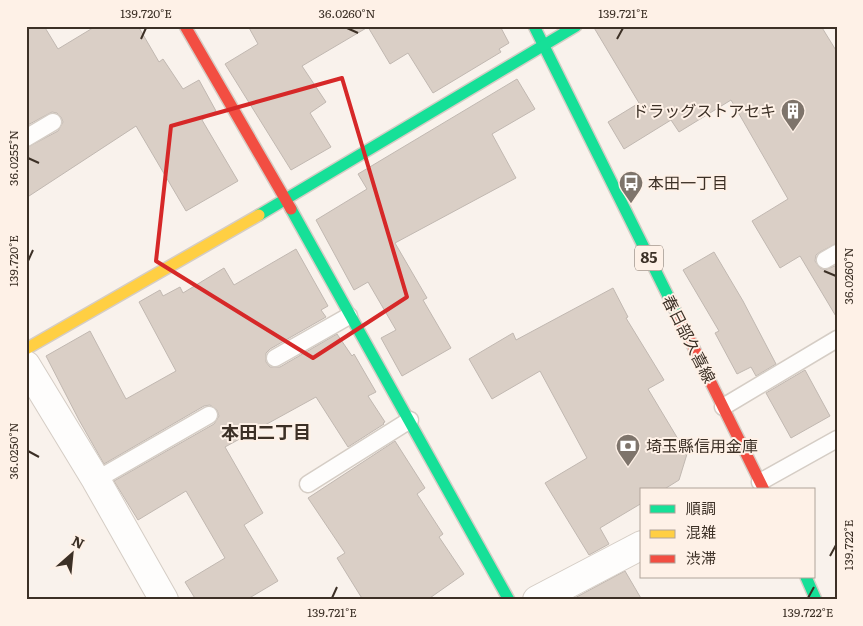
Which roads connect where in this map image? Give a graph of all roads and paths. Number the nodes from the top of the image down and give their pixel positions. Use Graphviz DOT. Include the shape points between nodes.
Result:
graph roads {
  1 [pos="185,26"];
  2 [pos="534,26"];
  3 [pos="576,26"];
  4 [pos="544,46"];
  5 [pos="53,122"];
  6 [pos="26,138"];
  7 [pos="286,200"];
  8 [pos="349,316"];
  9 [pos="837,339"];
  10 [pos="26,349"];
  11 [pos="275,358"];
  12 [pos="26,364"];
  13 [pos="723,407"];
  14 [pos="209,414"];
  15 [pos="410,420"];
  16 [pos="837,438"];
  17 [pos="96,480"];
  18 [pos="308,484"];
  19 [pos="757,487"];
  20 [pos="640,546"];
  21 [pos="806,578"];
  22 [pos="164,600"];
  23 [pos="509,600"];
  24 [pos="537,600"];
  25 [pos="816,600"];
  1 -- 7 [label="street"];
  2 -- 4 [label="street, 春日部久喜線 / 85"];
  3 -- 4 [label="street"];
  4 -- 7 [label="street"];
  4 -- 13 [label="street, 春日部久喜線 / 85"];
  5 -- 6 [label="lane"];
  7 -- 8 [label="street"];
  7 -- 10 [label="street"];
  8 -- 11 [label="lane"];
  8 -- 15 [label="street"];
  9 -- 13 [label="lane"];
  12 -- 17 [label="street"];
  13 -- 19 [label="street, 春日部久喜線 / 85"];
  14 -- 17 [label="lane"];
  15 -- 18 [label="lane"];
  15 -- 23 [label="street"];
  16 -- 19 [label="lane"];
  17 -- 22 [label="street"];
  20 -- 24 [label="street"];
  21 -- 25 [label="street"];
}
